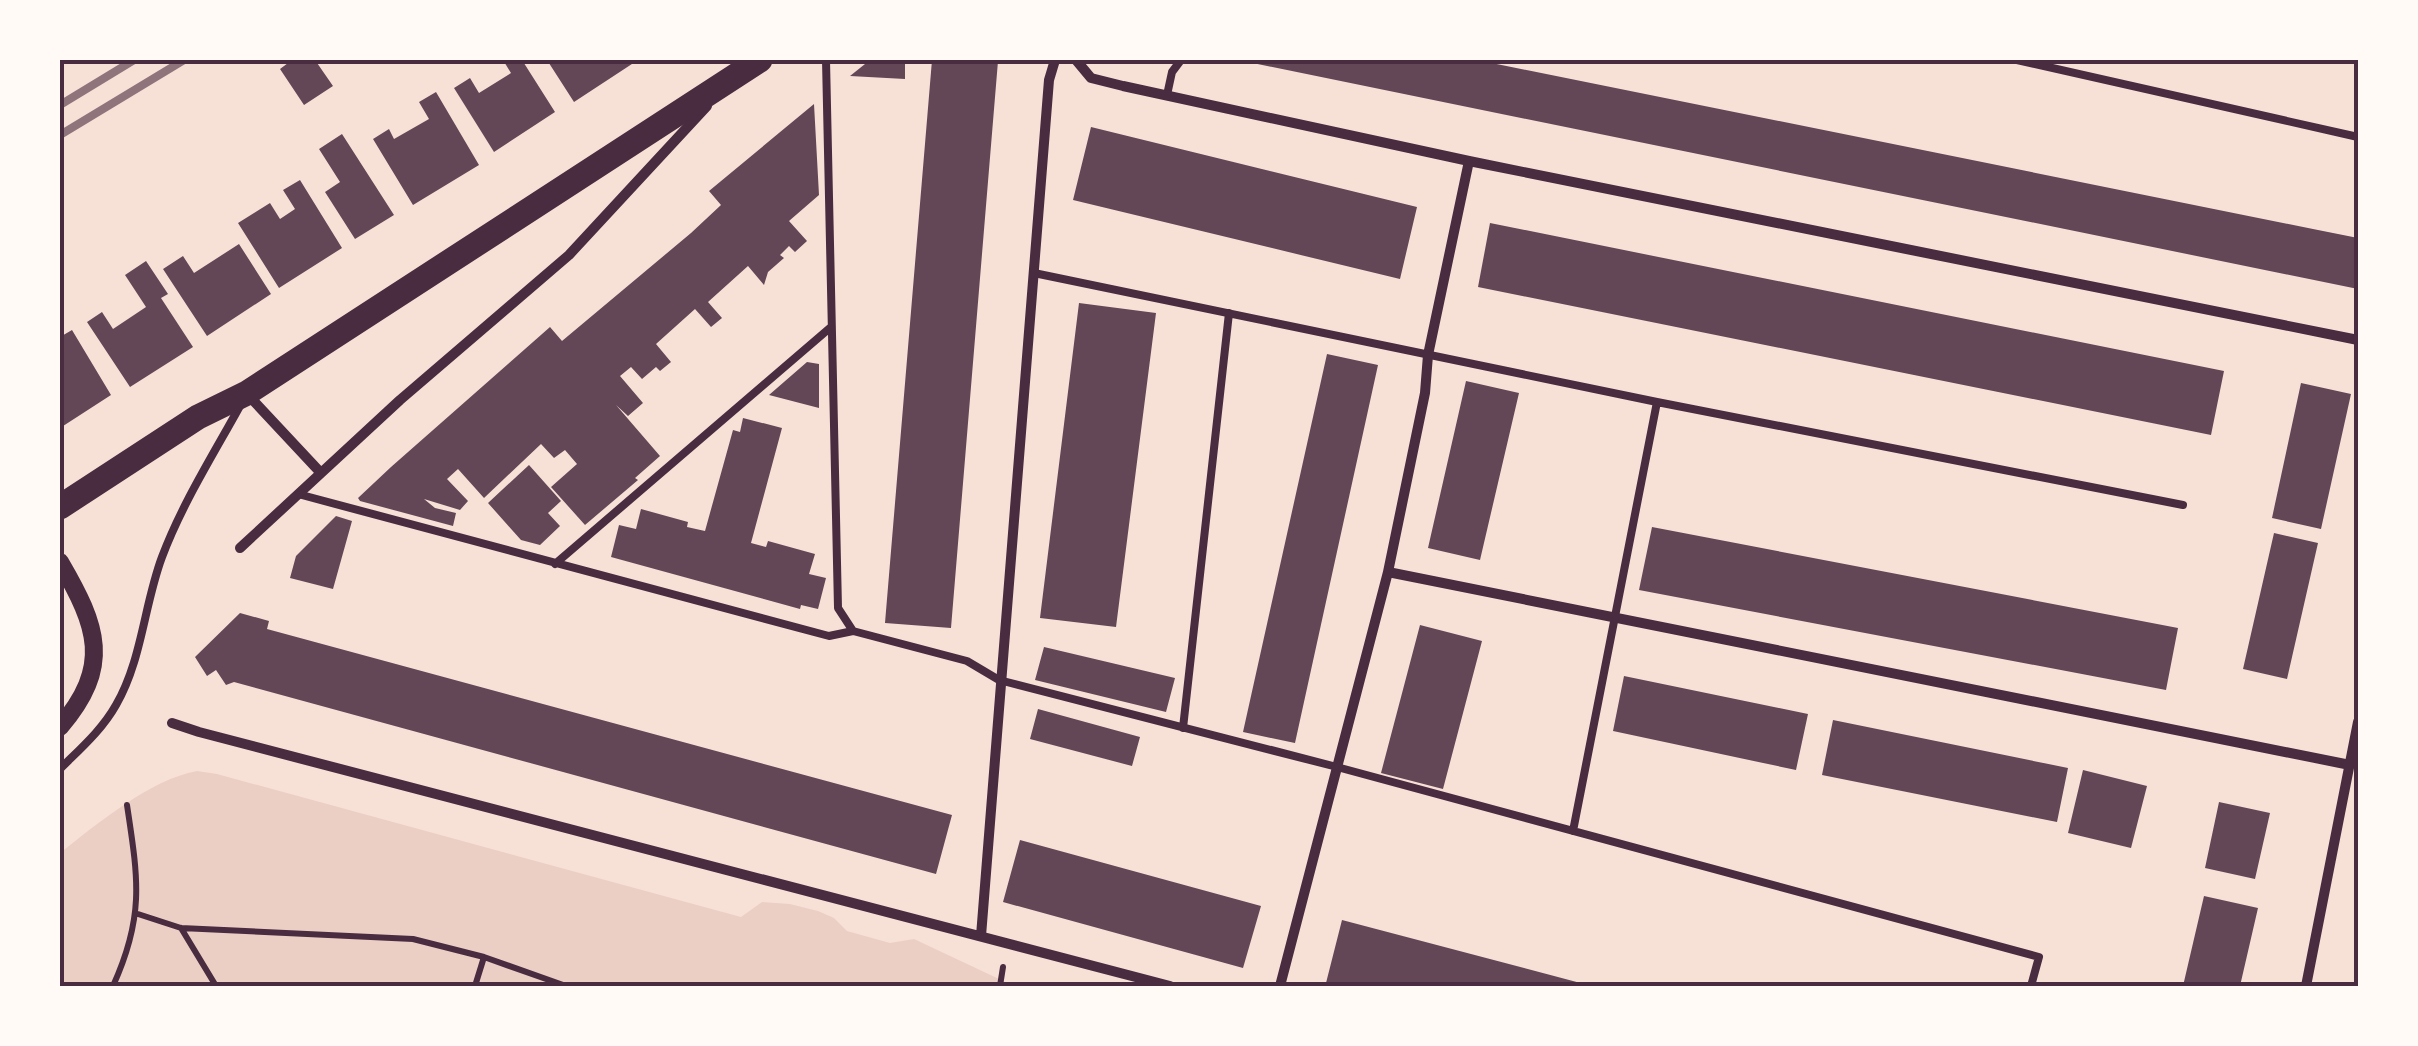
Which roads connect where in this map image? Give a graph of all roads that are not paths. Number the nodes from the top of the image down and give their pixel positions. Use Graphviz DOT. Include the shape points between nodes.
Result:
graph roads {
  1 [pos="760,60"];
  2 [pos="826,60"];
  3 [pos="1055,60"];
  4 [pos="1076,60"];
  5 [pos="1181,60"];
  6 [pos="2018,60"];
  7 [pos="732,81"];
  8 [pos="1166,95"];
  9 [pos="2358,137"];
  10 [pos="1469,161"];
  11 [pos="1034,273"];
  12 [pos="1229,313"];
  13 [pos="832,326"];
  14 [pos="2358,340"];
  15 [pos="1428,354"];
  16 [pos="247,393"];
  17 [pos="1657,402"];
  18 [pos="320,472"];
  19 [pos="297,494"];
  20 [pos="60,506"];
  21 [pos="2183,506"];
  22 [pos="240,548"];
  23 [pos="60,562"];
  24 [pos="555,564"];
  25 [pos="1388,572"];
  26 [pos="1615,618"];
  27 [pos="853,631"];
  28 [pos="999,680"];
  29 [pos="172,722"];
  30 [pos="2358,722"];
  31 [pos="60,727"];
  32 [pos="1183,728"];
  33 [pos="2350,765"];
  34 [pos="1337,767"];
  35 [pos="60,769"];
  36 [pos="1573,831"];
  37 [pos="981,936"];
  38 [pos="1170,986"];
  39 [pos="1280,986"];
  40 [pos="2031,986"];
  41 [pos="2306,986"];
  1 -- 7 [label="main road"];
  2 -- 13 [label="lane"];
  3 -- 11 [label="street" via="1048,80"];
  4 -- 8 [label="street" via="1091,78"];
  5 -- 8 [label="lane"];
  6 -- 9 [label="lane"];
  7 -- 16 [label="main road"];
  7 -- 18 [label="street" via="569,255"];
  8 -- 10 [label="street"];
  10 -- 14 [label="street"];
  10 -- 15 [label="street"];
  11 -- 12 [label="lane"];
  11 -- 28 [label="street"];
  12 -- 15 [label="lane"];
  12 -- 32 [label="lane"];
  13 -- 24 [label="lane"];
  13 -- 27 [label="lane" via="838,608"];
  15 -- 17 [label="lane"];
  15 -- 25 [label="street"];
  16 -- 18 [label="street"];
  16 -- 20 [label="main road"];
  16 -- 35 [label="lane" via="162,557 121,696 95,735"];
  17 -- 21 [label="lane"];
  17 -- 26 [label="lane"];
  18 -- 19 [label="street"];
  19 -- 22 [label="street"];
  19 -- 24 [label="lane"];
  23 -- 31 [label="street" via="83,602 96,654 92,677"];
  24 -- 27 [label="lane" via="828,636"];
  25 -- 26 [label="street"];
  25 -- 34 [label="street"];
  26 -- 33 [label="street"];
  26 -- 36 [label="lane"];
  27 -- 28 [label="lane" via="967,661"];
  28 -- 32 [label="lane"];
  28 -- 37 [label="street"];
  29 -- 37 [label="street"];
  30 -- 33 [label="street"];
  32 -- 34 [label="lane"];
  33 -- 41 [label="street"];
  34 -- 36 [label="lane"];
  34 -- 39 [label="street"];
  36 -- 40 [label="lane" via="2039,956"];
  37 -- 38 [label="street"];
}
